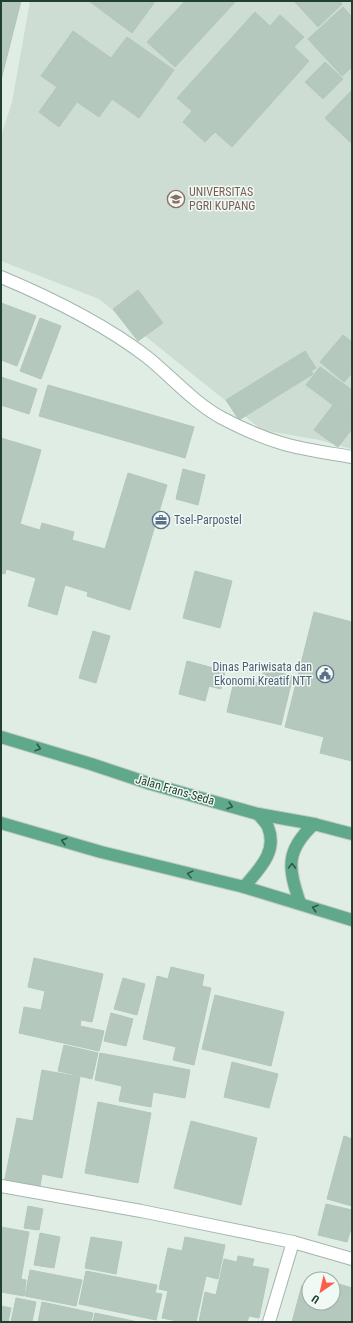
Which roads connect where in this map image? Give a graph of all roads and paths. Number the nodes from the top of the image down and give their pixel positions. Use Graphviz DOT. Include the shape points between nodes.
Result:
graph roads {
  1 [pos="1,277"];
  2 [pos="352,457"];
  3 [pos="1,737"];
  4 [pos="258,814"];
  5 [pos="1,823"];
  6 [pos="314,824"];
  7 [pos="352,834"];
  8 [pos="244,887"];
  9 [pos="300,903"];
  10 [pos="352,920"];
  11 [pos="1,1186"];
  12 [pos="293,1242"];
  13 [pos="352,1259"];
  14 [pos="269,1322"];
  1 -- 2 [label="street" via="35,291 146,356 199,403 221,418 281,443"];
  3 -- 4 [label="main road, Jalan Frans-Seda, one-way"];
  4 -- 6 [label="main road, Jalan Frans-Seda"];
  4 -- 8 [label="main road" via="267,826 271,840 269,854 262,867"];
  8 -- 5 [label="main road, one-way" via="101,852"];
  6 -- 7 [label="main road, Jalan Frans-Seda"];
  9 -- 6 [label="main road, one-way" via="291,870 293,851 297,842"];
  8 -- 9 [label="main road"];
  10 -- 9 [label="main road, one-way"];
  11 -- 12 [label="street"];
  12 -- 13 [label="street"];
  12 -- 14 [label="street"];
}
